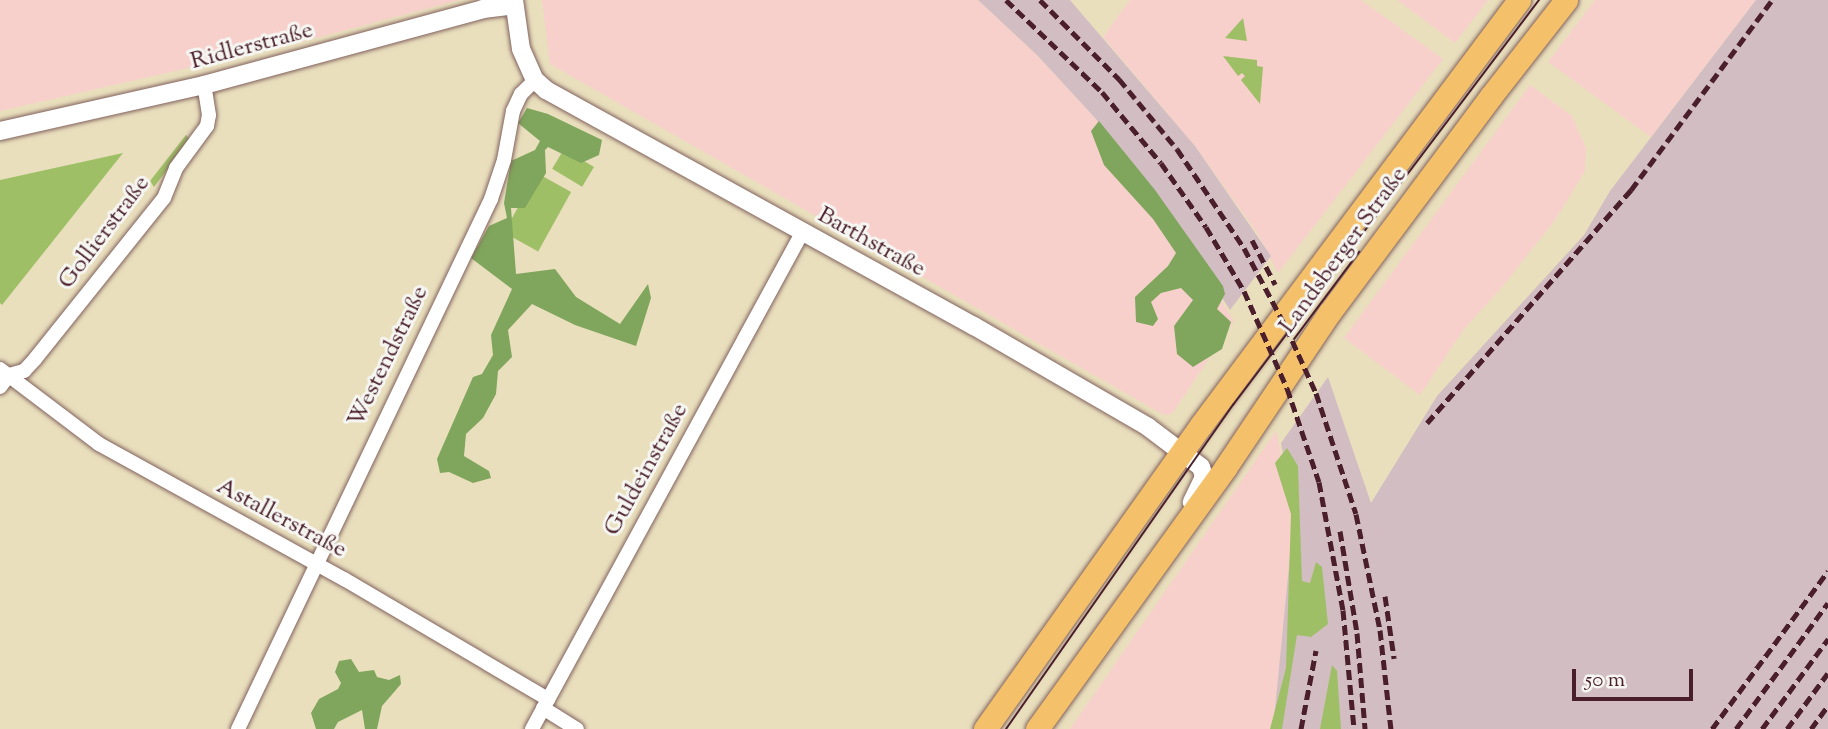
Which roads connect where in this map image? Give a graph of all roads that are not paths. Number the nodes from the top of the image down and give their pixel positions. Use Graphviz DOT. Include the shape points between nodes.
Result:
graph roads {
  1 [pos="1519,0"];
  2 [pos="1566,0"];
  3 [pos="514,2"];
  4 [pos="536,79"];
  5 [pos="204,85"];
  6 [pos="0,131"];
  7 [pos="802,233"];
  8 [pos="3,377"];
  9 [pos="1183,451"];
  10 [pos="1174,540"];
  11 [pos="317,564"];
  12 [pos="545,704"];
  13 [pos="238,729"];
  14 [pos="532,729"];
  15 [pos="577,729"];
  16 [pos="985,729"];
  17 [pos="1037,729"];
  1 -- 9 [label="main road, Landsberger Straße"];
  2 -- 10 [label="main road, Landsberger Straße" via="1330,312"];
  3 -- 4 [label="street" via="521,49"];
  3 -- 5 [label="street, Ridlerstraße"];
  4 -- 7 [label="street, Barthstraße" via="564,101"];
  4 -- 11 [label="street, Westendstraße" via="513,111 491,200"];
  5 -- 6 [label="street, Ridlerstraße"];
  5 -- 8 [label="street, Gollierstraße" via="207,126 176,169 164,198 35,359 24,370"];
  7 -- 9 [label="street, Barthstraße" via="1065,378"];
  7 -- 12 [label="street, Guldeinstraße"];
  8 -- 11 [label="street, Astallerstraße" via="99,444"];
  9 -- 10 [label="street, Landsberger Straße" via="1201,467 1204,477"];
  9 -- 16 [label="main road, Landsberger Straße"];
  10 -- 17 [label="main road, Landsberger Straße"];
  11 -- 12 [label="street, Astallerstraße"];
  11 -- 13 [label="street, Westendstraße"];
  12 -- 14 [label="street, Guldeinstraße"];
  12 -- 15 [label="street, Astallerstraße"];
}
